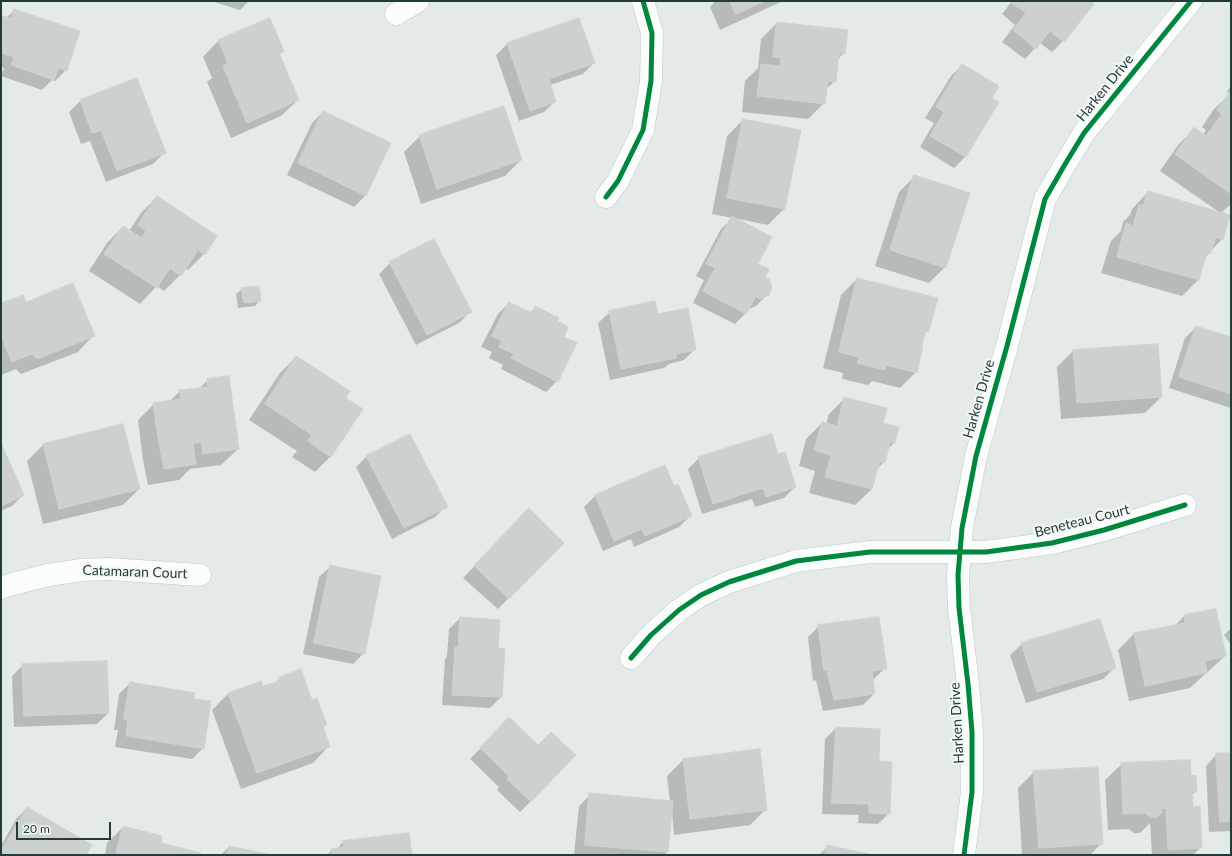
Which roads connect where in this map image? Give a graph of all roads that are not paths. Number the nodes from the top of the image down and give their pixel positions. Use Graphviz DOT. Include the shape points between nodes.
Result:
graph roads {
  1 [pos="418,1"];
  2 [pos="643,1"];
  3 [pos="1191,1"];
  4 [pos="396,14"];
  5 [pos="606,197"];
  6 [pos="1185,505"];
  7 [pos="960,552"];
  8 [pos="200,575"];
  9 [pos="1,588"];
  10 [pos="631,658"];
  11 [pos="964,855"];
  1 -- 4 [label="street"];
  2 -- 5 [label="street" via="652,33 651,80 643,130 618,181"];
  3 -- 7 [label="street, Harken Drive" via="1084,133 1045,199 976,456"];
  6 -- 7 [label="street, Beneteau Court" via="1052,543 986,552"];
  7 -- 10 [label="street, Beneteau Court" via="870,552 796,561 729,582 701,595 679,610 651,635"];
  7 -- 11 [label="street, Harken Drive" via="959,608 972,732 972,792"];
  8 -- 9 [label="street, Catamaran Court" via="108,569 82,570 48,575"];
}
